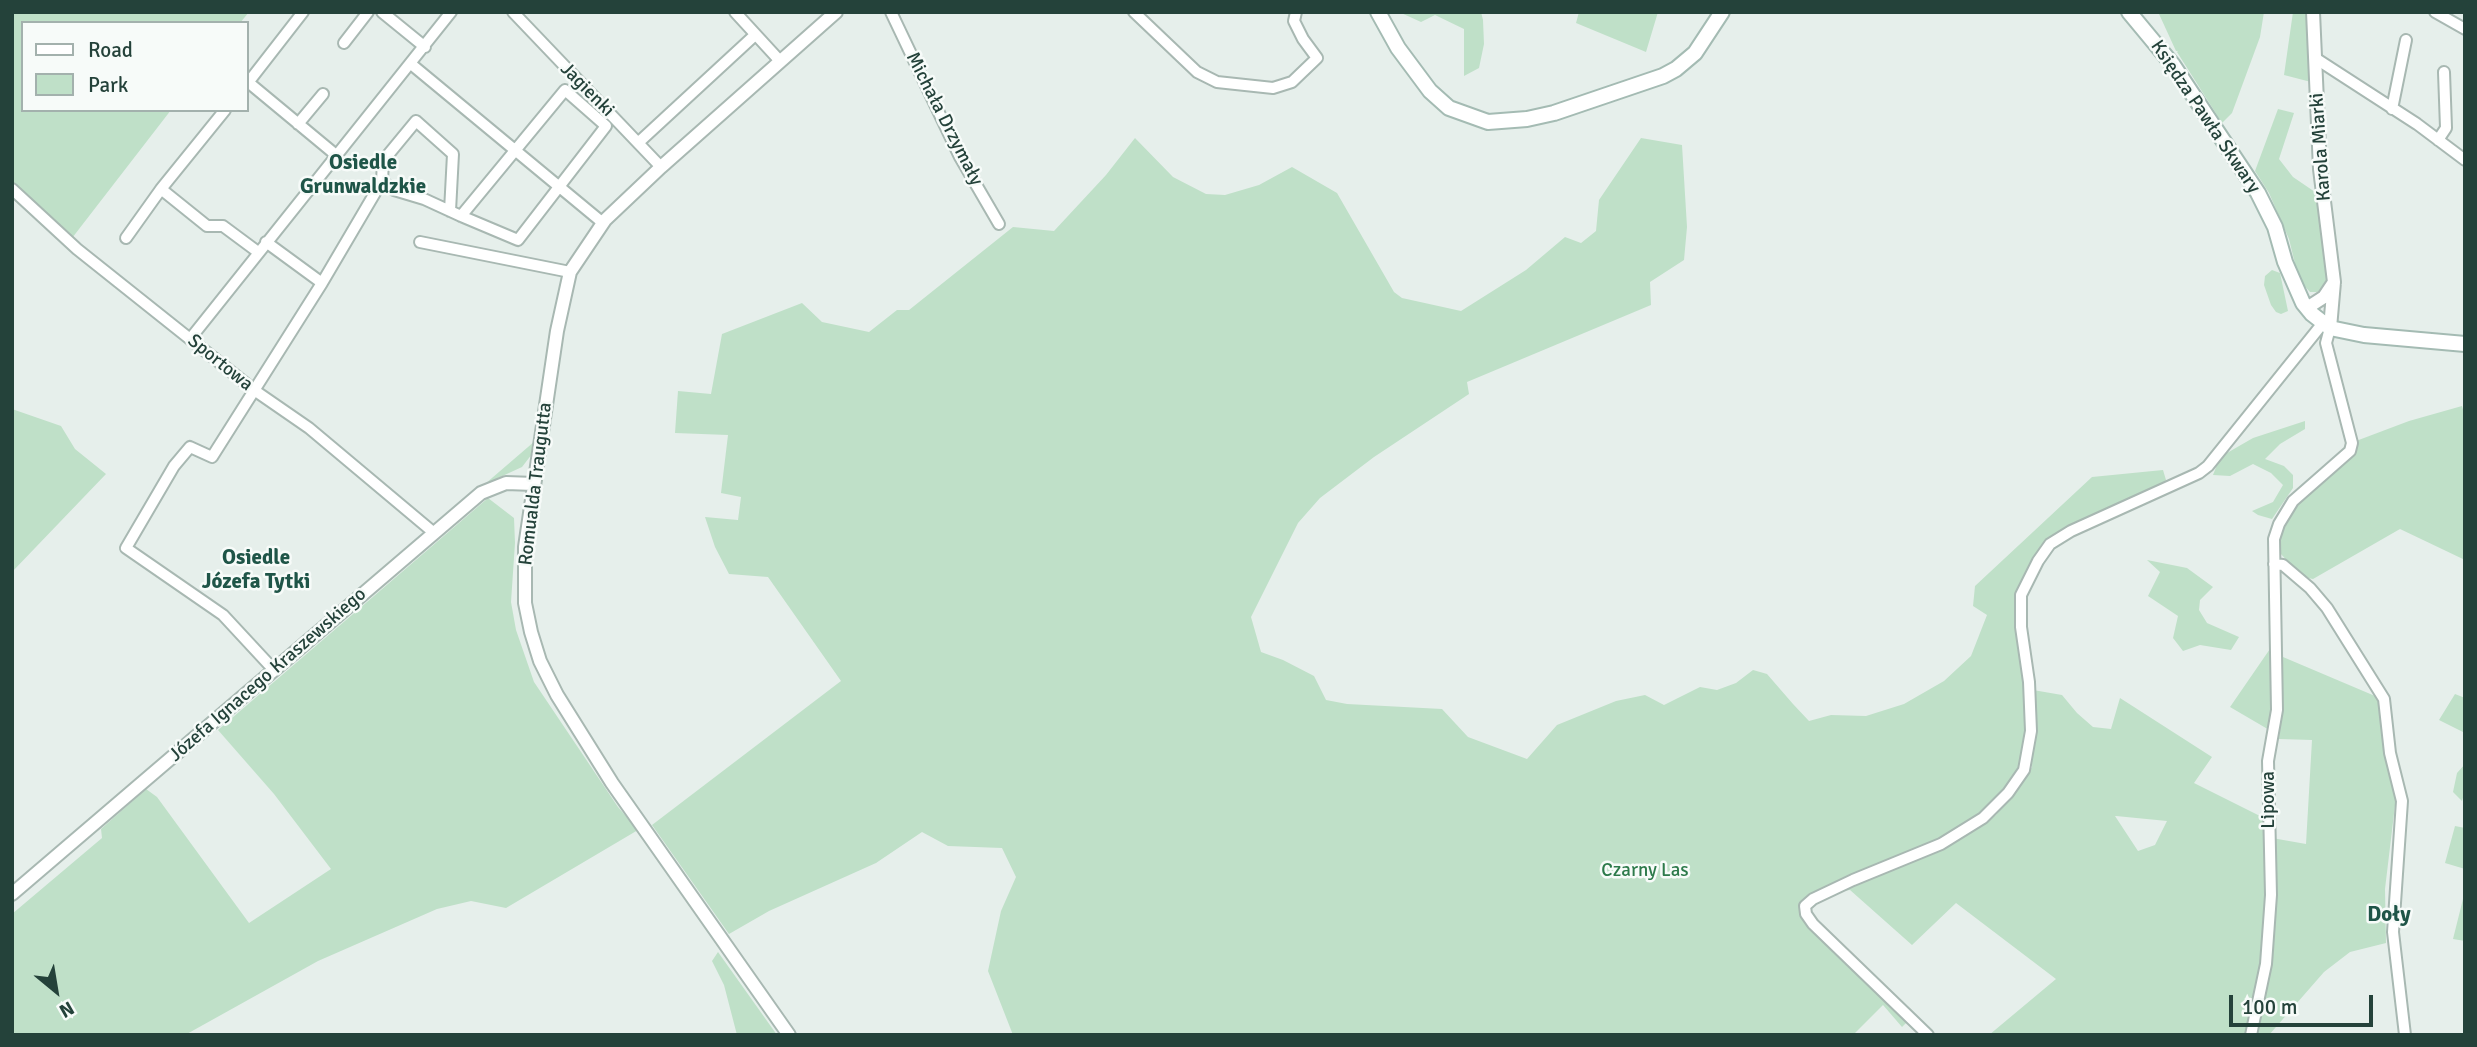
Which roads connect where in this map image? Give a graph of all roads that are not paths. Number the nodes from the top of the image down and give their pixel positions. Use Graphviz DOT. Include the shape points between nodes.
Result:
graph roads {
  1 [pos="303,12"];
  2 [pos="368,12"];
  3 [pos="382,12"];
  4 [pos="451,12"];
  5 [pos="513,12"];
  6 [pos="735,12"];
  7 [pos="836,12"];
  8 [pos="891,12"];
  9 [pos="1134,12"];
  10 [pos="1296,12"];
  11 [pos="1378,12"];
  12 [pos="1722,12"];
  13 [pos="2129,12"];
  14 [pos="2313,12"];
  15 [pos="2435,12"];
  16 [pos="2465,29"];
  17 [pos="755,35"];
  18 [pos="2406,40"];
  19 [pos="344,43"];
  20 [pos="425,47"];
  21 [pos="2315,58"];
  22 [pos="780,61"];
  23 [pos="411,64"];
  24 [pos="2444,72"];
  25 [pos="248,83"];
  26 [pos="323,94"];
  27 [pos="2392,109"];
  28 [pos="223,112"];
  29 [pos="298,124"];
  30 [pos="2438,140"];
  31 [pos="639,142"];
  32 [pos="515,149"];
  33 [pos="336,155"];
  34 [pos="2465,160"];
  35 [pos="661,167"];
  36 [pos="382,181"];
  37 [pos="560,186"];
  38 [pos="161,188"];
  39 [pos="12,189"];
  40 [pos="455,213"];
  41 [pos="603,223"];
  42 [pos="999,224"];
  43 [pos="126,238"];
  44 [pos="267,242"];
  45 [pos="420,242"];
  46 [pos="258,251"];
  47 [pos="570,272"];
  48 [pos="2334,282"];
  49 [pos="322,283"];
  50 [pos="2307,309"];
  51 [pos="2327,325"];
  52 [pos="190,338"];
  53 [pos="2465,344"];
  54 [pos="254,390"];
  55 [pos="534,484"];
  56 [pos="433,532"];
  57 [pos="2274,564"];
  58 [pos="274,670"];
  59 [pos="12,894"];
  60 [pos="789,1035"];
  61 [pos="1928,1035"];
  62 [pos="2251,1035"];
  63 [pos="2405,1035"];
  1 -- 25 [label="street"];
  2 -- 19 [label="street"];
  3 -- 20 [label="street"];
  4 -- 20 [label="street"];
  5 -- 31 [label="street, Jagienki"];
  6 -- 17 [label="street"];
  7 -- 22 [label="street, Romualda Traugutta"];
  8 -- 42 [label="street, Michała Drzymały" via="960,157"];
  9 -- 10 [label="street" via="1197,72 1217,82 1273,88 1292,82 1317,58 1294,21"];
  11 -- 12 [label="main road" via="1430,91 1448,108 1488,122 1555,113 1663,76 1695,53"];
  13 -- 50 [label="main road, Księdza Pawła Skwary" via="2173,65 2258,193"];
  14 -- 21 [label="street, Karola Miarki"];
  15 -- 16 [label="street"];
  17 -- 22 [label="street"];
  17 -- 31 [label="street"];
  18 -- 27 [label="street"];
  20 -- 23 [label="street"];
  21 -- 27 [label="street"];
  21 -- 48 [label="street, Karola Miarki" via="2320,169"];
  22 -- 35 [label="street, Romualda Traugutta"];
  23 -- 32 [label="street"];
  23 -- 33 [label="street"];
  24 -- 30 [label="street" via="2446,128"];
  25 -- 29 [label="street"];
  26 -- 29 [label="street"];
  27 -- 30 [label="street"];
  28 -- 38 [label="street"];
  29 -- 33 [label="street"];
  30 -- 34 [label="street"];
  31 -- 35 [label="street, Jagienki"];
  32 -- 37 [label="street"];
  32 -- 37 [label="street" via="565,90 607,127"];
  32 -- 40 [label="street"];
  33 -- 44 [label="street"];
  35 -- 41 [label="street, Romualda Traugutta"];
  36 -- 40 [label="street"];
  36 -- 40 [label="street" via="383,161 416,121 453,154"];
  36 -- 49 [label="street"];
  37 -- 40 [label="street" via="518,240"];
  37 -- 41 [label="street"];
  38 -- 43 [label="street"];
  38 -- 46 [label="street" via="207,226 223,226"];
  39 -- 52 [label="street, Sportowa" via="76,249"];
  41 -- 47 [label="street, Romualda Traugutta"];
  44 -- 46 [label="street"];
  44 -- 49 [label="street"];
  45 -- 47 [label="street"];
  46 -- 52 [label="street"];
  47 -- 55 [label="street, Romualda Traugutta"];
  48 -- 50 [label="street" via="2324,297"];
  48 -- 51 [label="street, Karola Miarki"];
  49 -- 54 [label="street"];
  50 -- 51 [label="main road"];
  51 -- 53 [label="main road" via="2364,335"];
  51 -- 57 [label="street, Lipowa" via="2326,343 2352,443 2350,451 2293,501 2274,539"];
  51 -- 61 [label="street" via="2208,466 2071,531 2050,544 2038,561 2021,595 2031,731 2024,770 2008,793 1983,818 1941,844 1853,880 1805,906 1813,924"];
  52 -- 54 [label="street, Sportowa"];
  54 -- 56 [label="street, Sportowa" via="309,428"];
  54 -- 58 [label="street" via="212,457 190,447 174,466 126,548 223,614"];
  55 -- 56 [label="street, Józefa Ignacego Kraszewskiego" via="512,482 488,489"];
  55 -- 60 [label="street, Romualda Traugutta" via="525,547 525,603 540,661 594,756"];
  56 -- 58 [label="street, Józefa Ignacego Kraszewskiego"];
  57 -- 62 [label="street, Lipowa" via="2277,710 2268,761 2271,895 2266,964"];
  57 -- 63 [label="street" via="2291,571 2327,608 2384,699 2402,801 2393,932"];
  58 -- 59 [label="street, Józefa Ignacego Kraszewskiego"];
}
